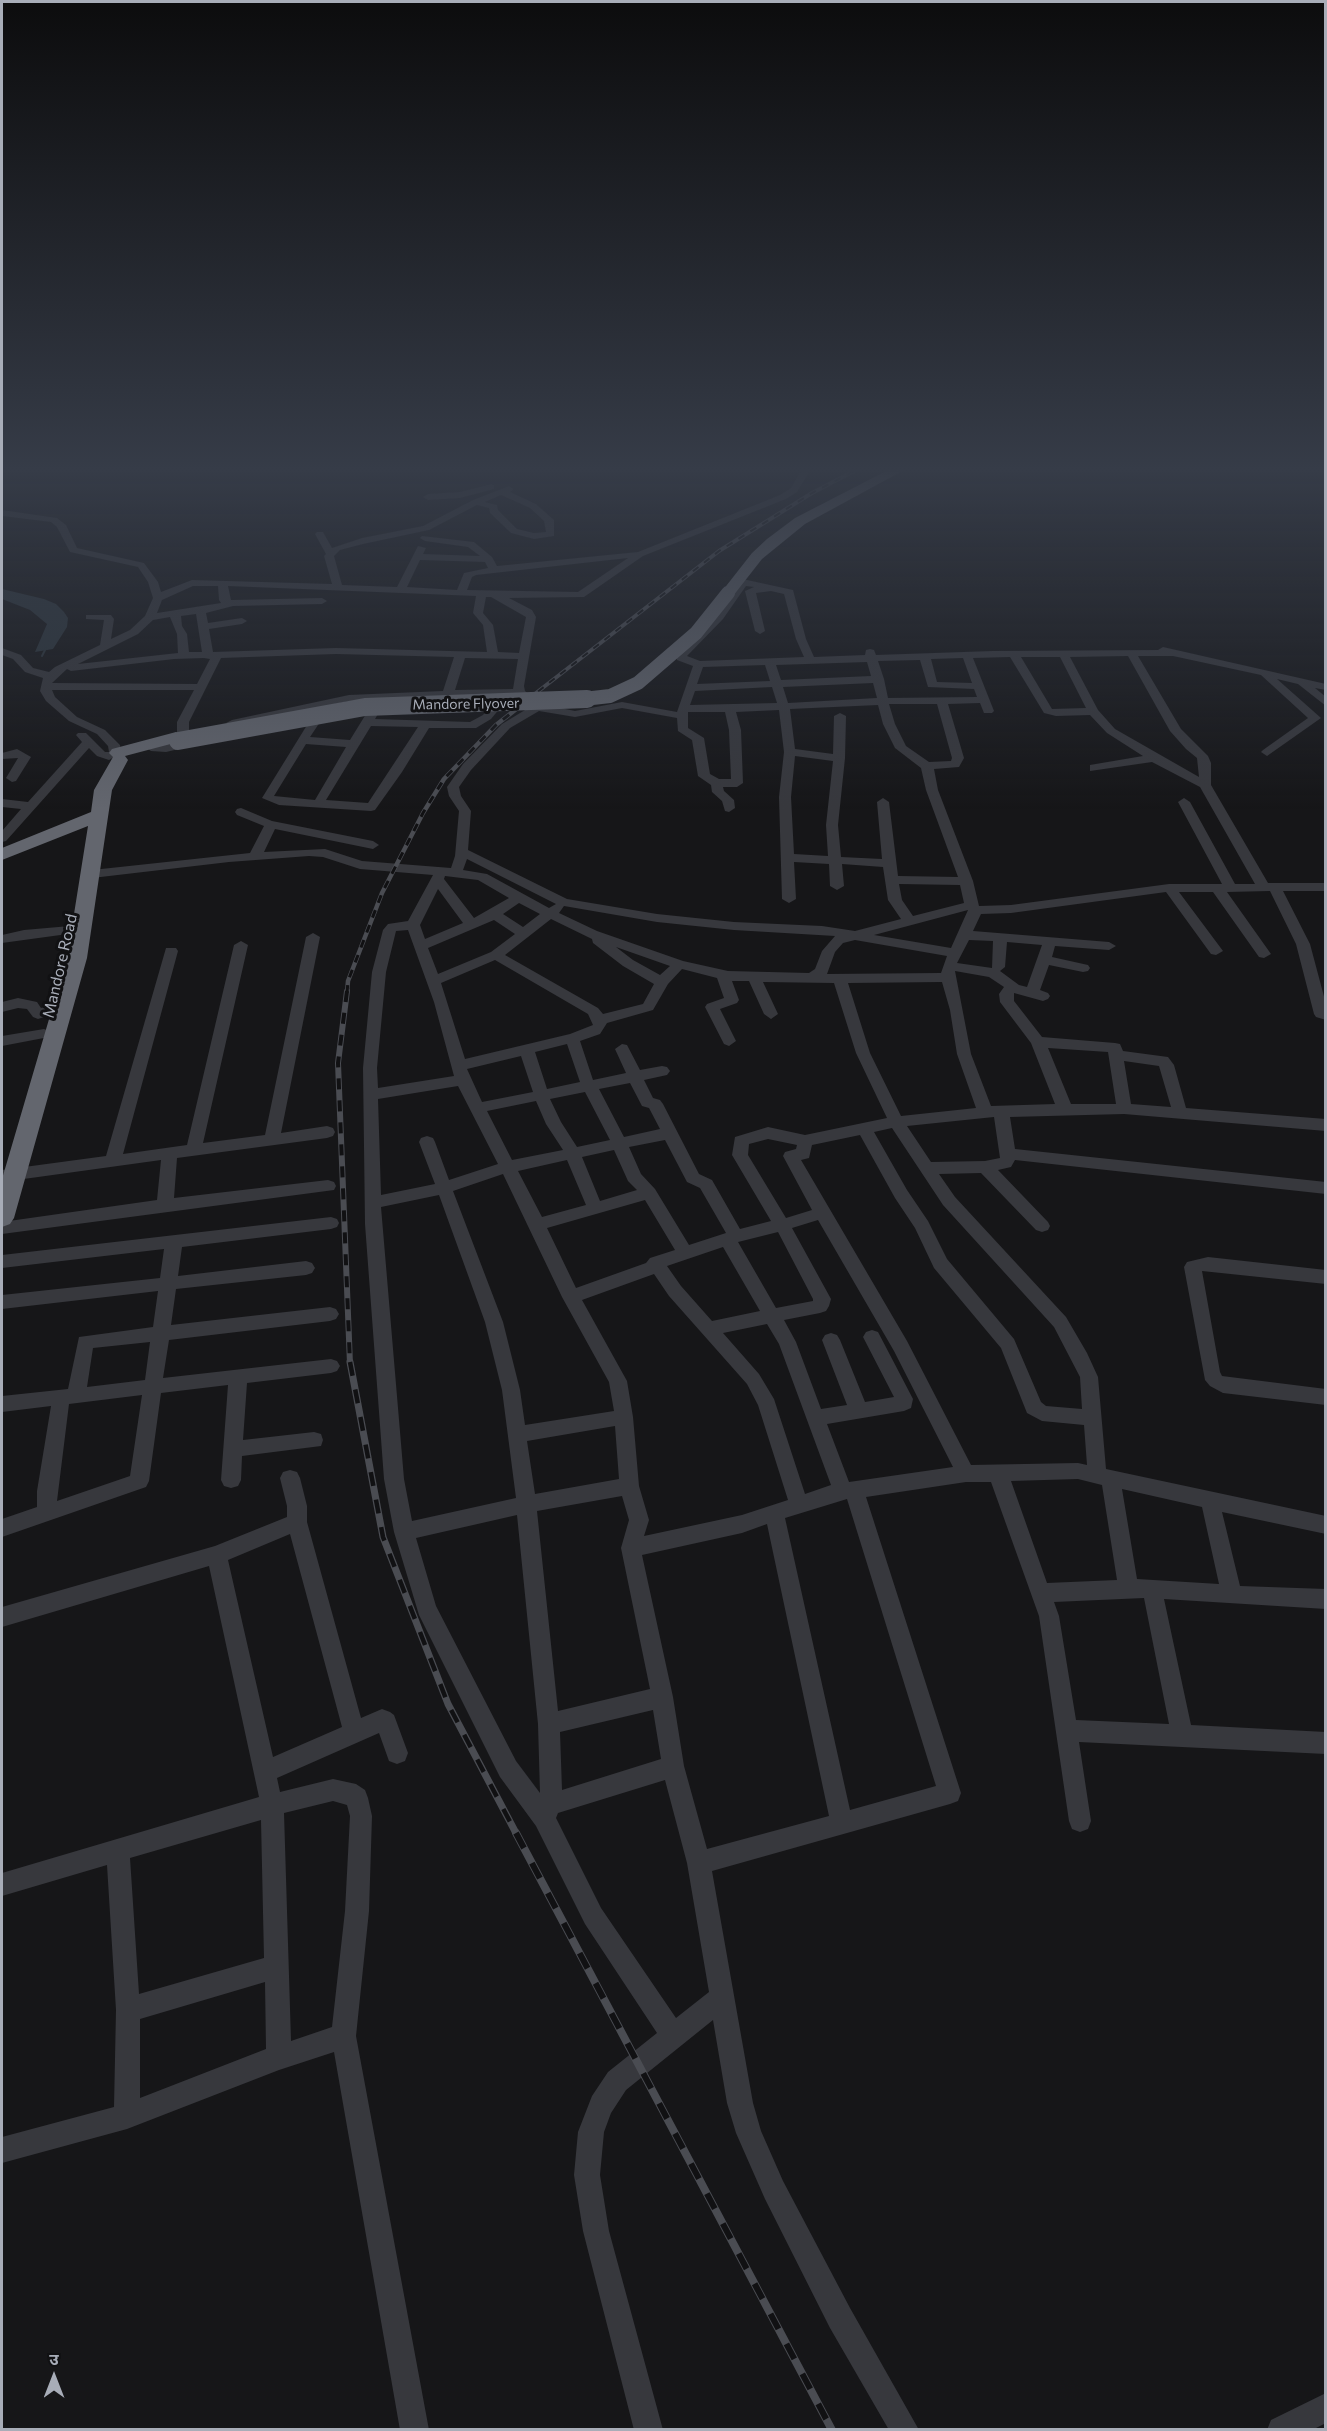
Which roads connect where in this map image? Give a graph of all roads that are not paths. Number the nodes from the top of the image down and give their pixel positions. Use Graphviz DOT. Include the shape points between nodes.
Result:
graph roads {
  1 [pos="153,582"];
  2 [pos="160,582"];
  3 [pos="337,582"];
  4 [pos="405,582"];
  5 [pos="465,582"];
  6 [pos="598,582"];
  7 [pos="733,582"];
  8 [pos="223,583"];
  9 [pos="186,584"];
  10 [pos="731,585"];
  11 [pos="338,588"];
  12 [pos="777,588"];
  13 [pos="401,590"];
  14 [pos="461,593"];
  15 [pos="488,594"];
  16 [pos="537,596"];
  17 [pos="158,598"];
  18 [pos="322,601"];
  19 [pos="232,603"];
  20 [pos="201,610"];
  21 [pos="528,612"];
  22 [pos="175,614"];
  23 [pos="90,616"];
  24 [pos="150,617"];
  25 [pos="242,621"];
  26 [pos="204,627"];
  27 [pos="760,631"];
  28 [pos="105,647"];
  29 [pos="2,651"];
  30 [pos="461,653"];
  31 [pos="1063,653"];
  32 [pos="1131,653"];
  33 [pos="1172,653"];
  34 [pos="493,654"];
  35 [pos="1014,654"];
  36 [pos="871,655"];
  37 [pos="967,655"];
  38 [pos="184,656"];
  39 [pos="212,656"];
  40 [pos="525,656"];
  41 [pos="809,656"];
  42 [pos="925,656"];
  43 [pos="769,661"];
  44 [pos="699,664"];
  45 [pos="1263,673"];
  46 [pos="52,678"];
  47 [pos="879,679"];
  48 [pos="1301,681"];
  49 [pos="778,683"];
  50 [pos="978,686"];
  51 [pos="202,687"];
  52 [pos="1326,687"];
  53 [pos="690,688"];
  54 [pos="513,692"];
  55 [pos="448,694"];
  56 [pos="942,701"];
  57 [pos="884,702"];
  58 [pos="1326,703"];
  59 [pos="784,706"];
  60 [pos="537,707"];
  61 [pos="730,709"];
  62 [pos="1093,711"];
  63 [pos="682,712"];
  64 [pos="840,716"];
  65 [pos="1321,717"];
  66 [pos="73,719"];
  67 [pos="316,719"];
  68 [pos="368,722"];
  69 [pos="425,724"];
  70 [pos="179,737"];
  71 [pos="304,740"];
  72 [pos="88,742"];
  73 [pos="354,744"];
  74 [pos="147,746"];
  75 [pos="790,752"];
  76 [pos="1267,752"];
  77 [pos="2,756"];
  78 [pos="116,756"];
  79 [pos="839,758"];
  80 [pos="1154,758"];
  81 [pos="927,766"];
  82 [pos="1094,768"];
  83 [pos="12,778"];
  84 [pos="717,783"];
  85 [pos="1205,784"];
  86 [pos="883,802"];
  87 [pos="1184,802"];
  88 [pos="2,803"];
  89 [pos="318,804"];
  90 [pos="30,806"];
  91 [pos="729,808"];
  92 [pos="241,812"];
  93 [pos="94,819"];
  94 [pos="268,828"];
  95 [pos="2,838"];
  96 [pos="373,845"];
  97 [pos="2,854"];
  98 [pos="255,856"];
  99 [pos="789,858"];
  100 [pos="2,860"];
  101 [pos="836,861"];
  102 [pos="889,863"];
  103 [pos="452,867"];
  104 [pos="92,874"];
  105 [pos="892,880"];
  106 [pos="1225,885"];
  107 [pos="1266,885"];
  108 [pos="837,886"];
  109 [pos="1169,888"];
  110 [pos="1324,891"];
  111 [pos="518,898"];
  112 [pos="970,898"];
  113 [pos="789,899"];
  114 [pos="556,909"];
  115 [pos="494,914"];
  116 [pos="905,916"];
  117 [pos="413,925"];
  118 [pos="472,925"];
  119 [pos="70,930"];
  120 [pos="524,934"];
  121 [pos="592,934"];
  122 [pos="844,935"];
  123 [pos="965,935"];
  124 [pos="313,937"];
  125 [pos="1000,938"];
  126 [pos="2,939"];
  127 [pos="1050,942"];
  128 [pos="241,945"];
  129 [pos="420,946"];
  130 [pos="1109,946"];
  131 [pos="171,951"];
  132 [pos="1216,951"];
  133 [pos="1264,954"];
  134 [pos="496,955"];
  135 [pos="1042,959"];
  136 [pos="679,964"];
  137 [pos="951,965"];
  138 [pos="998,967"];
  139 [pos="1083,968"];
  140 [pos="723,975"];
  141 [pos="754,977"];
  142 [pos="811,978"];
  143 [pos="840,979"];
  144 [pos="433,981"];
  145 [pos="662,982"];
  146 [pos="1012,986"];
  147 [pos="2,1007"];
  148 [pos="51,1010"];
  149 [pos="771,1014"];
  150 [pos="1326,1015"];
  151 [pos="600,1020"];
  152 [pos="44,1034"];
  153 [pos="572,1038"];
  154 [pos="2,1041"];
  155 [pos="729,1041"];
  156 [pos="1038,1042"];
  157 [pos="526,1049"];
  158 [pos="622,1049"];
  159 [pos="1117,1055"];
  160 [pos="662,1071"];
  161 [pos="461,1073"];
  162 [pos="635,1077"];
  163 [pos="590,1087"];
  164 [pos="370,1095"];
  165 [pos="542,1097"];
  166 [pos="477,1108"];
  167 [pos="1065,1109"];
  168 [pos="1124,1109"];
  169 [pos="993,1111"];
  170 [pos="1180,1114"];
  171 [pos="896,1122"];
  172 [pos="1326,1125"];
  173 [pos="864,1128"];
  174 [pos="327,1132"];
  175 [pos="669,1133"];
  176 [pos="272,1140"];
  177 [pos="805,1141"];
  178 [pos="427,1142"];
  179 [pos="619,1143"];
  180 [pos="194,1150"];
  181 [pos="170,1153"];
  182 [pos="573,1154"];
  183 [pos="1008,1154"];
  184 [pos="113,1161"];
  185 [pos="507,1167"];
  186 [pos="985,1167"];
  187 [pos="925,1168"];
  188 [pos="6,1174"];
  189 [pos="328,1186"];
  190 [pos="444,1188"];
  191 [pos="1326,1188"];
  192 [pos="649,1193"];
  193 [pos="373,1203"];
  194 [pos="165,1205"];
  195 [pos="595,1208"];
  196 [pos="822,1214"];
  197 [pos="2,1218"];
  198 [pos="331,1223"];
  199 [pos="537,1225"];
  200 [pos="782,1225"];
  201 [pos="1042,1226"];
  202 [pos="2,1228"];
  203 [pos="732,1238"];
  204 [pos="174,1241"];
  205 [pos="685,1253"];
  206 [pos="2,1261"];
  207 [pos="656,1263"];
  208 [pos="306,1268"];
  209 [pos="1326,1277"];
  210 [pos="168,1283"];
  211 [pos="571,1297"];
  212 [pos="2,1302"];
  213 [pos="330,1314"];
  214 [pos="772,1317"];
  215 [pos="708,1329"];
  216 [pos="161,1332"];
  217 [pos="872,1337"];
  218 [pos="831,1340"];
  219 [pos="331,1366"];
  220 [pos="238,1377"];
  221 [pos="153,1388"];
  222 [pos="1326,1397"];
  223 [pos="68,1398"];
  224 [pos="2,1404"];
  225 [pos="859,1411"];
  226 [pos="624,1417"];
  227 [pos="815,1418"];
  228 [pos="1092,1418"];
  229 [pos="518,1434"];
  230 [pos="314,1440"];
  231 [pos="233,1449"];
  232 [pos="998,1473"];
  233 [pos="966,1474"];
  234 [pos="1104,1476"];
  235 [pos="290,1478"];
  236 [pos="231,1480"];
  237 [pos="629,1486"];
  238 [pos="849,1491"];
  239 [pos="1210,1501"];
  240 [pos="526,1504"];
  241 [pos="800,1505"];
  242 [pos="47,1511"];
  243 [pos="774,1513"];
  244 [pos="297,1522"];
  245 [pos="1326,1525"];
  246 [pos="2,1528"];
  247 [pos="404,1532"];
  248 [pos="631,1548"];
  249 [pos="217,1555"];
  250 [pos="1152,1588"];
  251 [pos="1128,1589"];
  252 [pos="1040,1593"];
  253 [pos="1232,1595"];
  254 [pos="1326,1599"];
  255 [pos="2,1617"];
  256 [pos="662,1697"];
  257 [pos="549,1724"];
  258 [pos="1066,1730"];
  259 [pos="354,1732"];
  260 [pos="1182,1736"];
  261 [pos="1326,1743"];
  262 [pos="397,1753"];
  263 [pos="673,1766"];
  264 [pos="265,1773"];
  265 [pos="272,1805"];
  266 [pos="548,1810"];
  267 [pos="1080,1821"];
  268 [pos="842,1824"];
  269 [pos="118,1850"];
  270 [pos="699,1863"];
  271 [pos="2,1884"];
  272 [pos="278,1966"];
  273 [pos="721,1998"];
  274 [pos="128,2010"];
  275 [pos="344,2036"];
  276 [pos="673,2036"];
  277 [pos="279,2057"];
  278 [pos="127,2116"];
  279 [pos="2,2150"];
  280 [pos="415,2430"];
  281 [pos="649,2430"];
  282 [pos="905,2430"];
  1 -- 17 [label="street"];
  2 -- 9 [label="street"];
  3 -- 11 [label="street"];
  4 -- 13 [label="street"];
  5 -- 14 [label="street"];
  6 -- 16 [label="street" via="580,595"];
  7 -- 10 [label="highway"];
  8 -- 9 [label="street"];
  8 -- 11 [label="street"];
  8 -- 19 [label="street" via="225,600"];
  9 -- 17 [label="street"];
  10 -- 12 [label="street"];
  10 -- 44 [label="street" via="719,617 681,656"];
  10 -- 70 [label="highway, Mandore Flyover, bridge" via="696,633 638,683 610,696 571,701 365,707"];
  11 -- 13 [label="street"];
  12 -- 27 [label="street" via="750,591"];
  12 -- 41 [label="street" via="790,594"];
  13 -- 14 [label="street"];
  14 -- 15 [label="street"];
  15 -- 16 [label="street"];
  15 -- 21 [label="street"];
  15 -- 34 [label="street" via="478,613 488,625"];
  16 -- 21 [label="street"];
  17 -- 24 [label="street"];
  18 -- 19 [label="street"];
  19 -- 20 [label="street"];
  20 -- 22 [label="street"];
  20 -- 26 [label="street"];
  21 -- 40 [label="street" via="531,624"];
  22 -- 24 [label="street"];
  22 -- 38 [label="street"];
  23 -- 28 [label="street" via="109,619"];
  24 -- 28 [label="street" via="127,636"];
  25 -- 26 [label="street"];
  26 -- 39 [label="street"];
  28 -- 46 [label="street"];
  29 -- 46 [label="street" via="17,657 29,670"];
  30 -- 34 [label="street"];
  30 -- 39 [label="street" via="336,651"];
  30 -- 55 [label="street"];
  31 -- 32 [label="street"];
  31 -- 35 [label="street"];
  31 -- 62 [label="street"];
  32 -- 33 [label="street"];
  32 -- 85 [label="street" via="1176,731 1202,756"];
  33 -- 36 [label="street" via="1149,648"];
  33 -- 45 [label="street"];
  34 -- 40 [label="street"];
  35 -- 37 [label="street"];
  35 -- 62 [label="street" via="1048,711"];
  36 -- 41 [label="street"];
  36 -- 42 [label="street"];
  36 -- 47 [label="street"];
  37 -- 42 [label="street"];
  37 -- 50 [label="street"];
  38 -- 39 [label="street"];
  38 -- 46 [label="street"];
  39 -- 51 [label="street"];
  40 -- 54 [label="street" via="519,686"];
  41 -- 43 [label="street"];
  42 -- 50 [label="street" via="932,685"];
  43 -- 44 [label="street"];
  43 -- 49 [label="street"];
  44 -- 53 [label="street"];
  45 -- 48 [label="street"];
  45 -- 65 [label="street"];
  46 -- 51 [label="street" via="78,685"];
  46 -- 66 [label="street" via="50,699"];
  47 -- 49 [label="street"];
  47 -- 57 [label="street"];
  48 -- 52 [label="street"];
  48 -- 58 [label="street"];
  49 -- 53 [label="street"];
  49 -- 59 [label="street"];
  50 -- 56 [label="street" via="986,706"];
  51 -- 70 [label="street"];
  53 -- 63 [label="street"];
  54 -- 55 [label="street"];
  54 -- 60 [label="street"];
  54 -- 69 [label="street" via="476,725"];
  55 -- 70 [label="street" via="349,698"];
  56 -- 57 [label="street"];
  56 -- 81 [label="street" via="958,758 955,764"];
  57 -- 59 [label="street"];
  57 -- 81 [label="street" via="901,748"];
  59 -- 61 [label="street"];
  59 -- 75 [label="street"];
  60 -- 63 [label="street" via="575,714 622,705"];
  60 -- 103 [label="street" via="506,726 453,787 465,811"];
  61 -- 63 [label="street"];
  61 -- 84 [label="street" via="735,730 737,783"];
  62 -- 80 [label="street" via="1111,731"];
  63 -- 84 [label="street" via="681,729 698,738 704,776"];
  64 -- 79 [label="street"];
  65 -- 76 [label="street"];
  66 -- 72 [label="street"];
  66 -- 78 [label="street" via="101,732 114,745"];
  67 -- 68 [label="street" via="369,710 372,714"];
  67 -- 71 [label="street"];
  67 -- 74 [label="street" via="166,748"];
  68 -- 69 [label="street"];
  68 -- 73 [label="street"];
  69 -- 89 [label="street" via="371,807"];
  70 -- 74 [label="highway, Mandore Flyover"];
  71 -- 73 [label="street"];
  71 -- 89 [label="street" via="268,798"];
  72 -- 78 [label="street" via="101,754"];
  72 -- 90 [label="street"];
  73 -- 89 [label="street"];
  74 -- 78 [label="highway, Mandore Flyover"];
  75 -- 79 [label="street"];
  75 -- 99 [label="street" via="785,797"];
  77 -- 83 [label="street" via="17,753 25,757"];
  78 -- 93 [label="highway, Mandore Road" via="99,772"];
  79 -- 101 [label="street" via="832,825"];
  80 -- 82 [label="street"];
  80 -- 85 [label="street"];
  81 -- 112 [label="street"];
  84 -- 91 [label="street"];
  85 -- 107 [label="street"];
  86 -- 102 [label="street"];
  87 -- 106 [label="street" via="1221,866"];
  88 -- 90 [label="street"];
  90 -- 95 [label="street"];
  92 -- 94 [label="street"];
  93 -- 97 [label="highway"];
  93 -- 100 [label="highway"];
  93 -- 104 [label="highway, Mandore Road"];
  93 -- 119 [label="highway, Mandore Road"];
  94 -- 96 [label="street"];
  94 -- 98 [label="street"];
  98 -- 103 [label="street" via="325,853 360,865"];
  98 -- 104 [label="street"];
  99 -- 101 [label="street"];
  99 -- 113 [label="street"];
  101 -- 102 [label="street"];
  101 -- 108 [label="street"];
  102 -- 105 [label="street"];
  103 -- 111 [label="street" via="482,877"];
  103 -- 114 [label="street"];
  103 -- 117 [label="street"];
  103 -- 118 [label="street"];
  104 -- 188 [label="highway, Mandore Road" via="77,958"];
  105 -- 112 [label="street"];
  105 -- 116 [label="street"];
  106 -- 107 [label="street"];
  106 -- 109 [label="street"];
  106 -- 133 [label="street"];
  107 -- 110 [label="street"];
  107 -- 150 [label="street" via="1303,944 1321,1014"];
  109 -- 112 [label="street" via="1011,909"];
  109 -- 132 [label="street"];
  111 -- 114 [label="street"];
  111 -- 115 [label="street"];
  112 -- 116 [label="street"];
  112 -- 123 [label="street"];
  114 -- 120 [label="street"];
  114 -- 121 [label="street"];
  114 -- 122 [label="street" via="822,930"];
  115 -- 118 [label="street"];
  115 -- 120 [label="street"];
  116 -- 122 [label="street"];
  117 -- 129 [label="street"];
  117 -- 164 [label="street" via="390,930 379,972"];
  118 -- 129 [label="street"];
  119 -- 126 [label="street"];
  119 -- 148 [label="highway, Mandore Road"];
  120 -- 134 [label="street"];
  121 -- 136 [label="street"];
  121 -- 145 [label="street" via="628,963"];
  122 -- 137 [label="street"];
  122 -- 142 [label="street" via="829,951 821,972"];
  123 -- 125 [label="street"];
  123 -- 137 [label="street"];
  124 -- 176 [label="street"];
  125 -- 127 [label="street"];
  125 -- 138 [label="street"];
  127 -- 130 [label="street"];
  127 -- 135 [label="street"];
  128 -- 180 [label="street"];
  129 -- 144 [label="street"];
  131 -- 184 [label="street"];
  134 -- 144 [label="street"];
  134 -- 151 [label="street" via="593,1011"];
  135 -- 139 [label="street"];
  135 -- 146 [label="street" via="1038,994"];
  136 -- 140 [label="street"];
  136 -- 145 [label="street"];
  137 -- 143 [label="street"];
  137 -- 146 [label="street" via="993,974"];
  137 -- 169 [label="street" via="964,1054"];
  140 -- 141 [label="street"];
  140 -- 155 [label="street" via="732,1000 712,1007"];
  141 -- 142 [label="street"];
  141 -- 149 [label="street"];
  142 -- 143 [label="street"];
  143 -- 171 [label="street" via="863,1053"];
  144 -- 161 [label="street"];
  145 -- 151 [label="street" via="645,1008"];
  146 -- 156 [label="street" via="1006,994 1007,1002"];
  147 -- 148 [label="street" via="32,1005 38,1014"];
  148 -- 152 [label="highway, Mandore Road"];
  151 -- 153 [label="street" via="595,1031"];
  152 -- 154 [label="street"];
  152 -- 188 [label="highway, Mandore Road"];
  153 -- 157 [label="street"];
  153 -- 163 [label="street"];
  156 -- 159 [label="street" via="1113,1047"];
  156 -- 167 [label="street"];
  157 -- 161 [label="street"];
  157 -- 165 [label="street"];
  158 -- 162 [label="street"];
  159 -- 168 [label="street"];
  159 -- 170 [label="street" via="1163,1061"];
  160 -- 162 [label="street"];
  161 -- 164 [label="street"];
  161 -- 166 [label="street"];
  162 -- 163 [label="street"];
  162 -- 175 [label="street" via="647,1102 655,1104"];
  163 -- 165 [label="street"];
  163 -- 179 [label="street"];
  164 -- 193 [label="street"];
  165 -- 166 [label="street"];
  165 -- 182 [label="street"];
  166 -- 185 [label="street"];
  167 -- 168 [label="street"];
  167 -- 169 [label="street"];
  168 -- 170 [label="street"];
  169 -- 171 [label="street"];
  169 -- 183 [label="street"];
  170 -- 172 [label="street"];
  171 -- 173 [label="street"];
  171 -- 187 [label="street"];
  173 -- 177 [label="street"];
  173 -- 228 [label="street" via="922,1225 935,1256 1008,1344 1034,1407 1042,1413"];
  174 -- 176 [label="street"];
  175 -- 179 [label="street"];
  175 -- 203 [label="street" via="693,1178 706,1184"];
  176 -- 180 [label="street"];
  177 -- 196 [label="street" via="803,1154 791,1156"];
  177 -- 200 [label="street" via="768,1133 741,1141 740,1155"];
  178 -- 190 [label="street"];
  179 -- 182 [label="street"];
  179 -- 192 [label="street" via="634,1177"];
  180 -- 181 [label="street"];
  181 -- 184 [label="street"];
  181 -- 194 [label="street"];
  182 -- 185 [label="street"];
  182 -- 195 [label="street"];
  183 -- 186 [label="street" via="1005,1163"];
  183 -- 191 [label="street"];
  184 -- 188 [label="street"];
  185 -- 190 [label="street"];
  185 -- 199 [label="street"];
  186 -- 187 [label="street"];
  186 -- 201 [label="street"];
  187 -- 228 [label="street" via="949,1201 1060,1322 1089,1377"];
  188 -- 197 [label="highway, Mandore Road"];
  189 -- 194 [label="street"];
  190 -- 193 [label="street"];
  190 -- 229 [label="street" via="494,1322"];
  192 -- 195 [label="street"];
  192 -- 205 [label="street"];
  193 -- 247 [label="street" via="387,1417"];
  194 -- 202 [label="street"];
  195 -- 199 [label="street"];
  196 -- 200 [label="street"];
  196 -- 233 [label="street" via="901,1346"];
  198 -- 204 [label="street"];
  199 -- 211 [label="street"];
  200 -- 203 [label="street"];
  200 -- 214 [label="street" via="822,1303"];
  203 -- 205 [label="street"];
  203 -- 214 [label="street"];
  204 -- 206 [label="street"];
  204 -- 210 [label="street"];
  205 -- 207 [label="street"];
  207 -- 211 [label="street" via="652,1268"];
  207 -- 215 [label="street" via="675,1292"];
  208 -- 210 [label="street"];
  209 -- 222 [label="street" via="1208,1264 1193,1267 1211,1375 1216,1382"];
  210 -- 212 [label="street"];
  210 -- 216 [label="street"];
  211 -- 226 [label="street" via="618,1381"];
  213 -- 216 [label="street"];
  214 -- 215 [label="street"];
  214 -- 227 [label="street" via="787,1342"];
  215 -- 241 [label="street" via="753,1379 766,1404"];
  216 -- 221 [label="street"];
  216 -- 223 [label="street" via="86,1342"];
  217 -- 225 [label="street" via="904,1403"];
  218 -- 225 [label="street"];
  219 -- 220 [label="street"];
  220 -- 221 [label="street"];
  220 -- 231 [label="street"];
  221 -- 223 [label="street"];
  221 -- 242 [label="street" via="140,1481"];
  223 -- 224 [label="street"];
  223 -- 242 [label="street" via="47,1491"];
  225 -- 227 [label="street"];
  226 -- 229 [label="street"];
  226 -- 237 [label="street"];
  227 -- 238 [label="street"];
  228 -- 234 [label="street"];
  229 -- 240 [label="street"];
  230 -- 231 [label="street"];
  231 -- 236 [label="street"];
  232 -- 233 [label="street"];
  232 -- 234 [label="street" via="1078,1471"];
  232 -- 252 [label="street"];
  233 -- 238 [label="street"];
  234 -- 239 [label="street"];
  234 -- 251 [label="street"];
  235 -- 244 [label="street"];
  237 -- 240 [label="street"];
  237 -- 248 [label="street" via="639,1520"];
  238 -- 241 [label="street"];
  238 -- 268 [label="street" via="950,1793"];
  239 -- 245 [label="street"];
  239 -- 253 [label="street"];
  240 -- 247 [label="street"];
  240 -- 257 [label="street"];
  241 -- 243 [label="street"];
  242 -- 246 [label="street"];
  243 -- 248 [label="street" via="742,1524"];
  243 -- 268 [label="street"];
  244 -- 249 [label="street"];
  244 -- 259 [label="street"];
  247 -- 266 [label="street" via="426,1608 508,1769"];
  248 -- 256 [label="street"];
  249 -- 255 [label="street"];
  249 -- 264 [label="street"];
  250 -- 251 [label="street"];
  250 -- 253 [label="street"];
  250 -- 260 [label="street"];
  251 -- 252 [label="street"];
  252 -- 258 [label="street" via="1053,1638"];
  253 -- 254 [label="street"];
  256 -- 257 [label="street"];
  256 -- 263 [label="street"];
  257 -- 266 [label="street"];
  258 -- 260 [label="street"];
  258 -- 267 [label="street"];
  259 -- 262 [label="street" via="382,1720"];
  259 -- 264 [label="street"];
  260 -- 261 [label="street"];
  263 -- 266 [label="street"];
  263 -- 270 [label="street"];
  264 -- 265 [label="street"];
  265 -- 269 [label="street"];
  265 -- 272 [label="street"];
  265 -- 275 [label="street" via="333,1790 357,1798 361,1816 357,1911"];
  266 -- 276 [label="street" via="593,1916"];
  268 -- 270 [label="street"];
  269 -- 271 [label="street"];
  269 -- 274 [label="street"];
  270 -- 273 [label="street"];
  272 -- 274 [label="street"];
  272 -- 277 [label="street"];
  273 -- 276 [label="street"];
  273 -- 282 [label="street" via="749,2133 840,2318"];
  274 -- 278 [label="street"];
  275 -- 277 [label="street"];
  275 -- 280 [label="street"];
  276 -- 281 [label="street" via="617,2081 601,2105 591,2132 587,2175 596,2231"];
  277 -- 278 [label="street"];
  278 -- 279 [label="street"];
}
